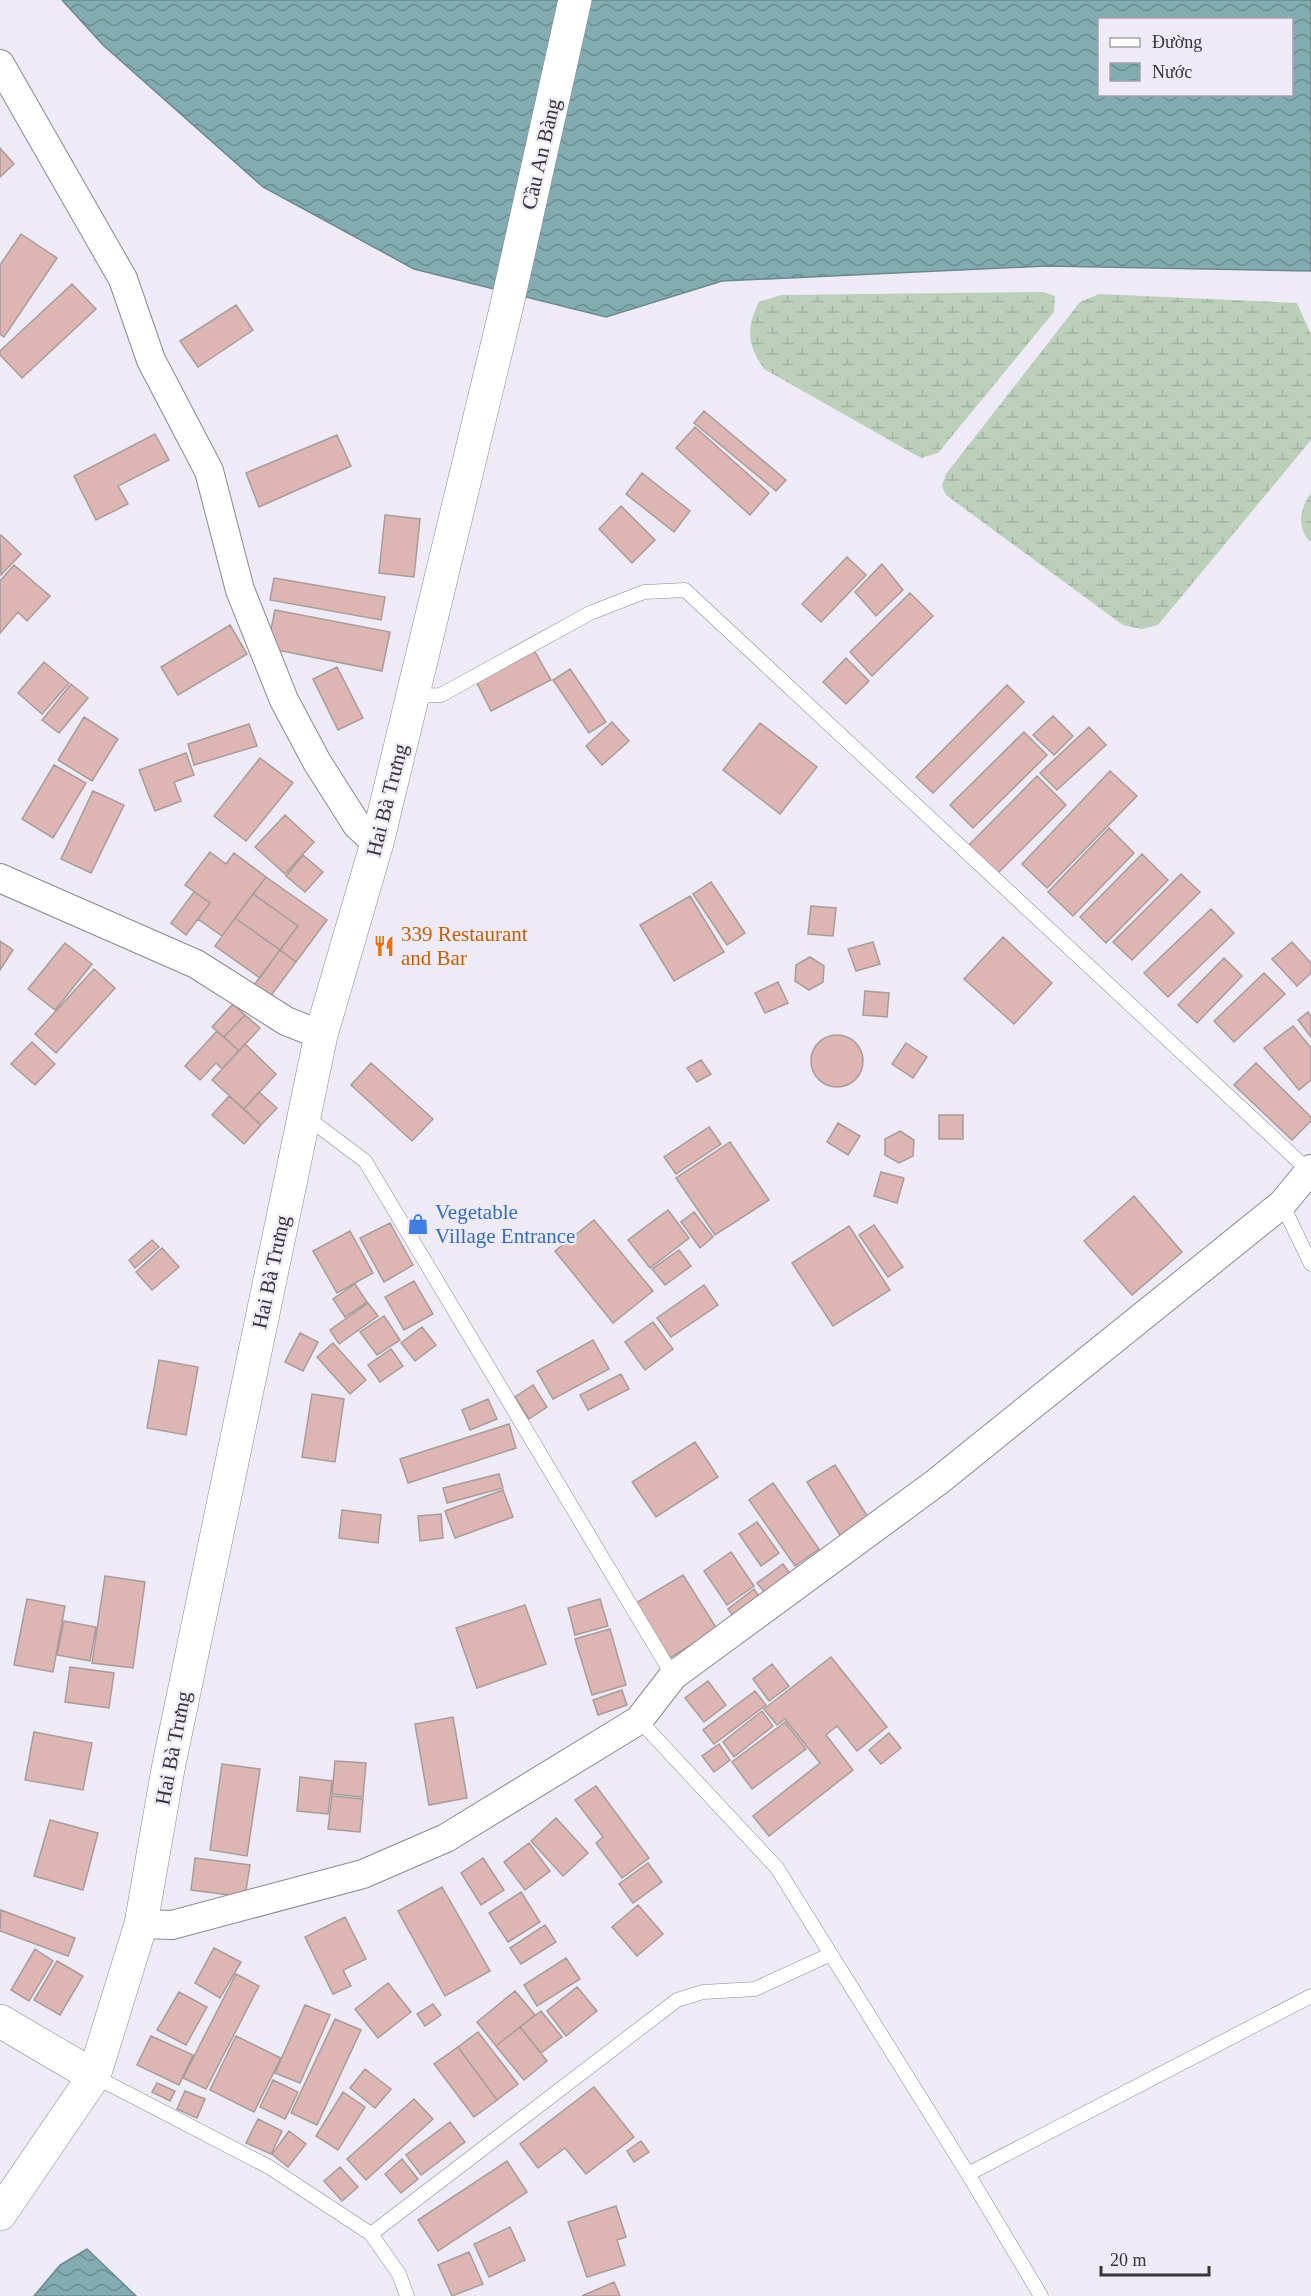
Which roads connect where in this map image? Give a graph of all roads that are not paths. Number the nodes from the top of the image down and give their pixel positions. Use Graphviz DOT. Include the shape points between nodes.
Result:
graph roads {
  1 [pos="575,0"];
  2 [pos="0,63"];
  3 [pos="506,309"];
  4 [pos="412,696"];
  5 [pos="377,843"];
  6 [pos="0,878"];
  7 [pos="321,1035"];
  8 [pos="303,1115"];
  9 [pos="1310,1170"];
  10 [pos="1282,1204"];
  11 [pos="1311,1264"];
  12 [pos="673,1676"];
  13 [pos="639,1720"];
  14 [pos="141,1924"];
  15 [pos="831,1954"];
  16 [pos="1311,1996"];
  17 [pos="0,2021"];
  18 [pos="94,2076"];
  19 [pos="968,2174"];
  20 [pos="0,2214"];
  21 [pos="371,2234"];
  22 [pos="407,2296"];
  23 [pos="1041,2296"];
  1 -- 3 [label="street, Cầu An Bàng"];
  2 -- 5 [label="street" via="123,279 151,360 209,471 240,590 284,700 357,825"];
  3 -- 4 [label="street, Hai Bà Trưng"];
  4 -- 5 [label="street, Hai Bà Trưng"];
  4 -- 9 [label="lane" via="441,696 590,613 644,592 685,590"];
  5 -- 7 [label="street, Hai Bà Trưng"];
  6 -- 7 [label="street" via="195,964 286,1021"];
  7 -- 8 [label="street, Hai Bà Trưng"];
  8 -- 12 [label="lane" via="365,1161"];
  8 -- 14 [label="street, Hai Bà Trưng" via="168,1770"];
  9 -- 10 [label="street"];
  10 -- 11 [label="lane"];
  10 -- 12 [label="street" via="937,1482"];
  12 -- 13 [label="street"];
  13 -- 14 [label="street" via="446,1838 363,1874 172,1925"];
  13 -- 15 [label="lane" via="777,1868"];
  14 -- 18 [label="street, Hai Bà Trưng"];
  15 -- 19 [label="lane"];
  15 -- 21 [label="lane" via="755,1989 703,1992 677,2000"];
  16 -- 19 [label="lane"];
  17 -- 18 [label="street"];
  18 -- 20 [label="street, Hai Bà Trưng"];
  18 -- 21 [label="lane" via="269,2167"];
  19 -- 23 [label="lane"];
  21 -- 22 [label="lane" via="399,2274"];
}
